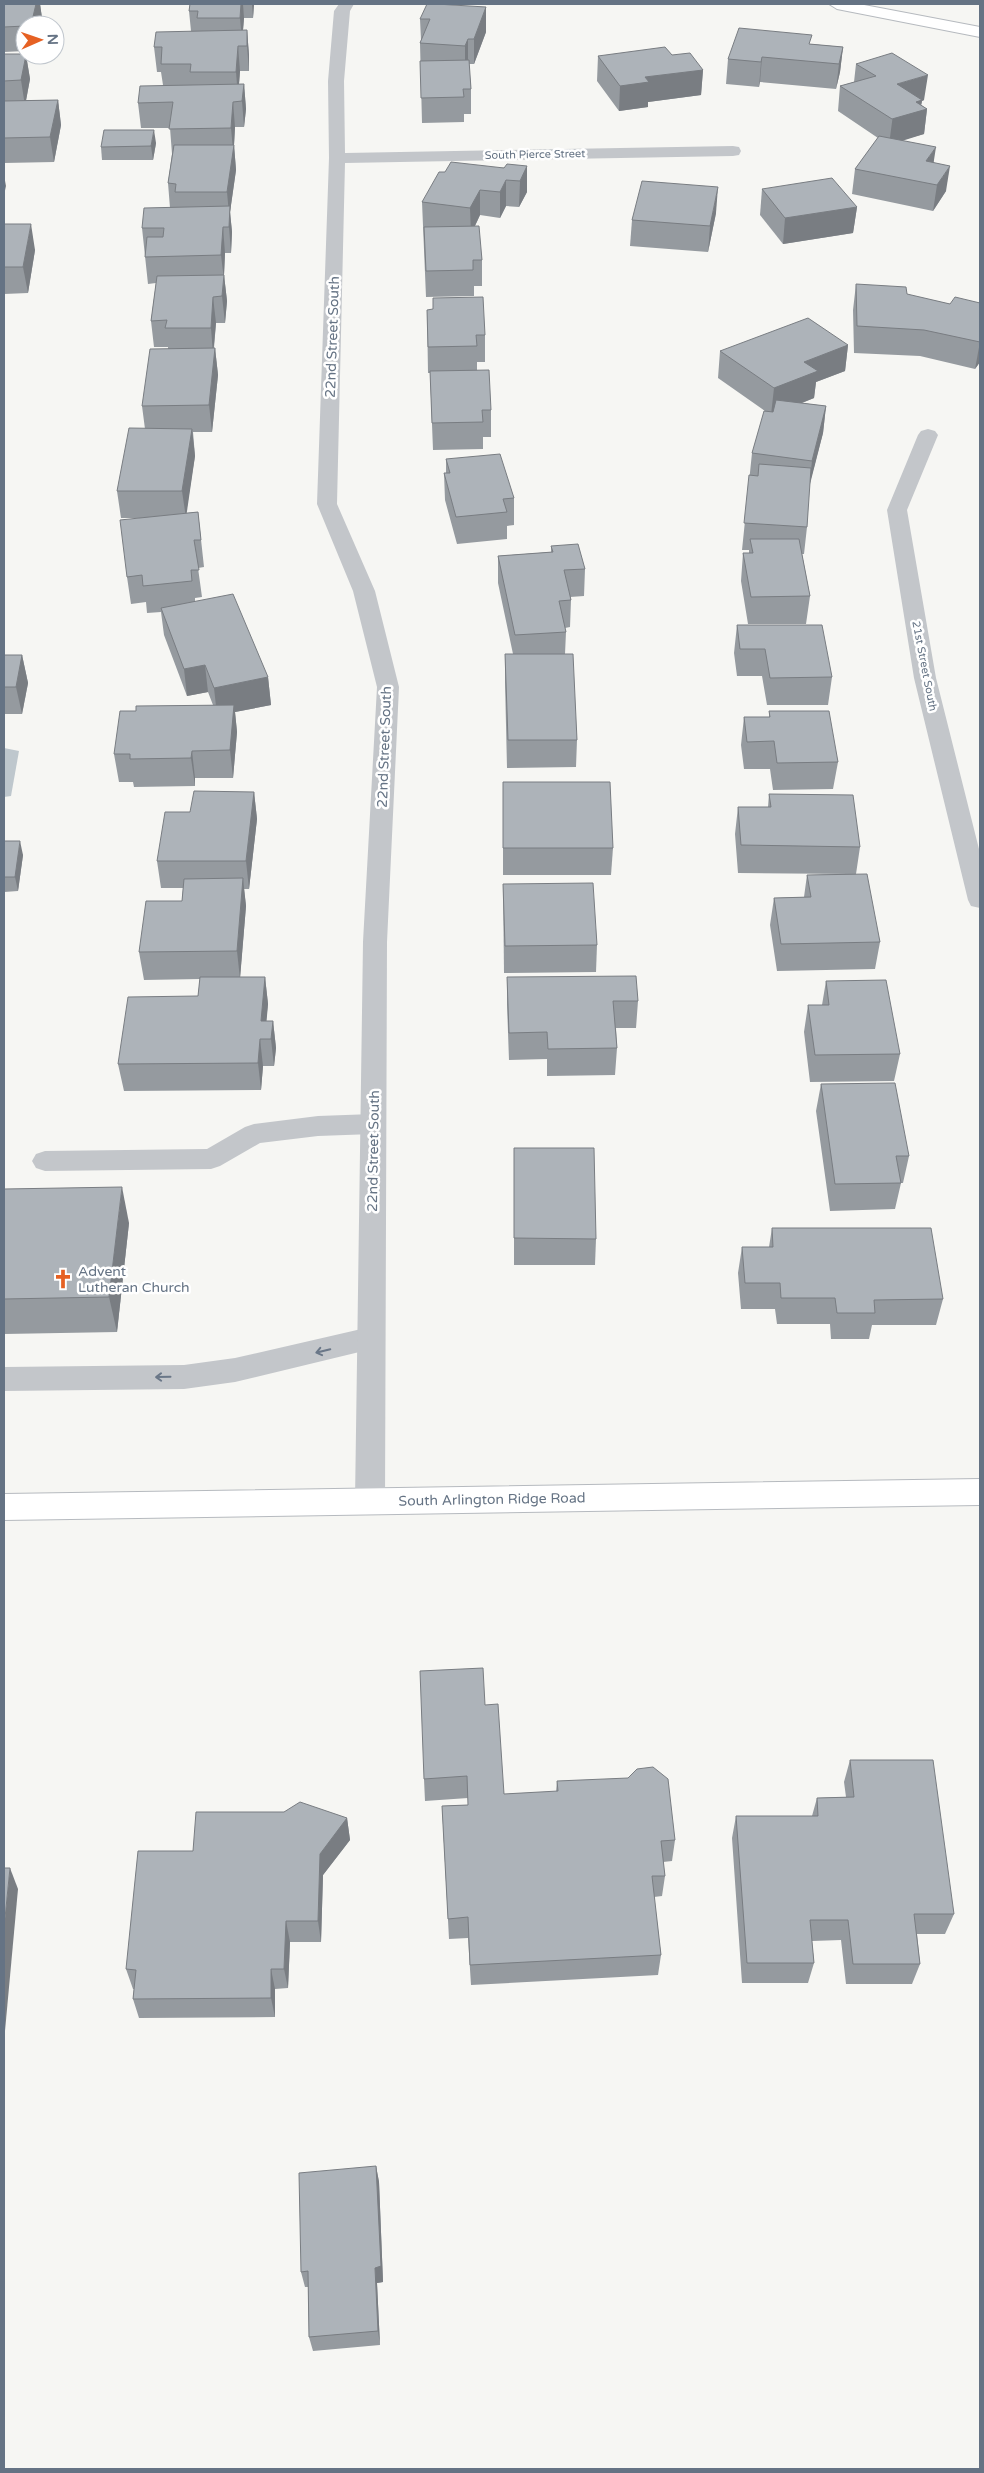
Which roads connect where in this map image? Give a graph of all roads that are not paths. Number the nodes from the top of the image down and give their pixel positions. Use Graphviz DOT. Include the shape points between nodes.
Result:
graph roads {
  1 [pos="346,4"];
  2 [pos="838,4"];
  3 [pos="980,32"];
  4 [pos="733,150"];
  5 [pos="337,158"];
  6 [pos="928,434"];
  7 [pos="980,900"];
  8 [pos="373,1124"];
  9 [pos="45,1161"];
  10 [pos="370,1339"];
  11 [pos="4,1379"];
  12 [pos="980,1492"];
  13 [pos="370,1501"];
  14 [pos="4,1508"];
  1 -- 5 [label="street, 22nd Street South" via="342,11 336,81"];
  2 -- 3 [label="main road"];
  4 -- 5 [label="street, South Pierce Street"];
  5 -- 8 [label="street, 22nd Street South" via="327,504 364,591 388,688 375,942"];
  6 -- 7 [label="street, 21st Street South" via="897,510 925,678"];
  8 -- 9 [label="street" via="318,1126 254,1134 211,1159"];
  8 -- 10 [label="street, 22nd Street South"];
  10 -- 11 [label="street, one-way" via="235,1370 184,1377"];
  10 -- 13 [label="street, 22nd Street South"];
  12 -- 13 [label="main road, South Arlington Ridge Road"];
  13 -- 14 [label="main road, South Arlington Ridge Road"];
}
